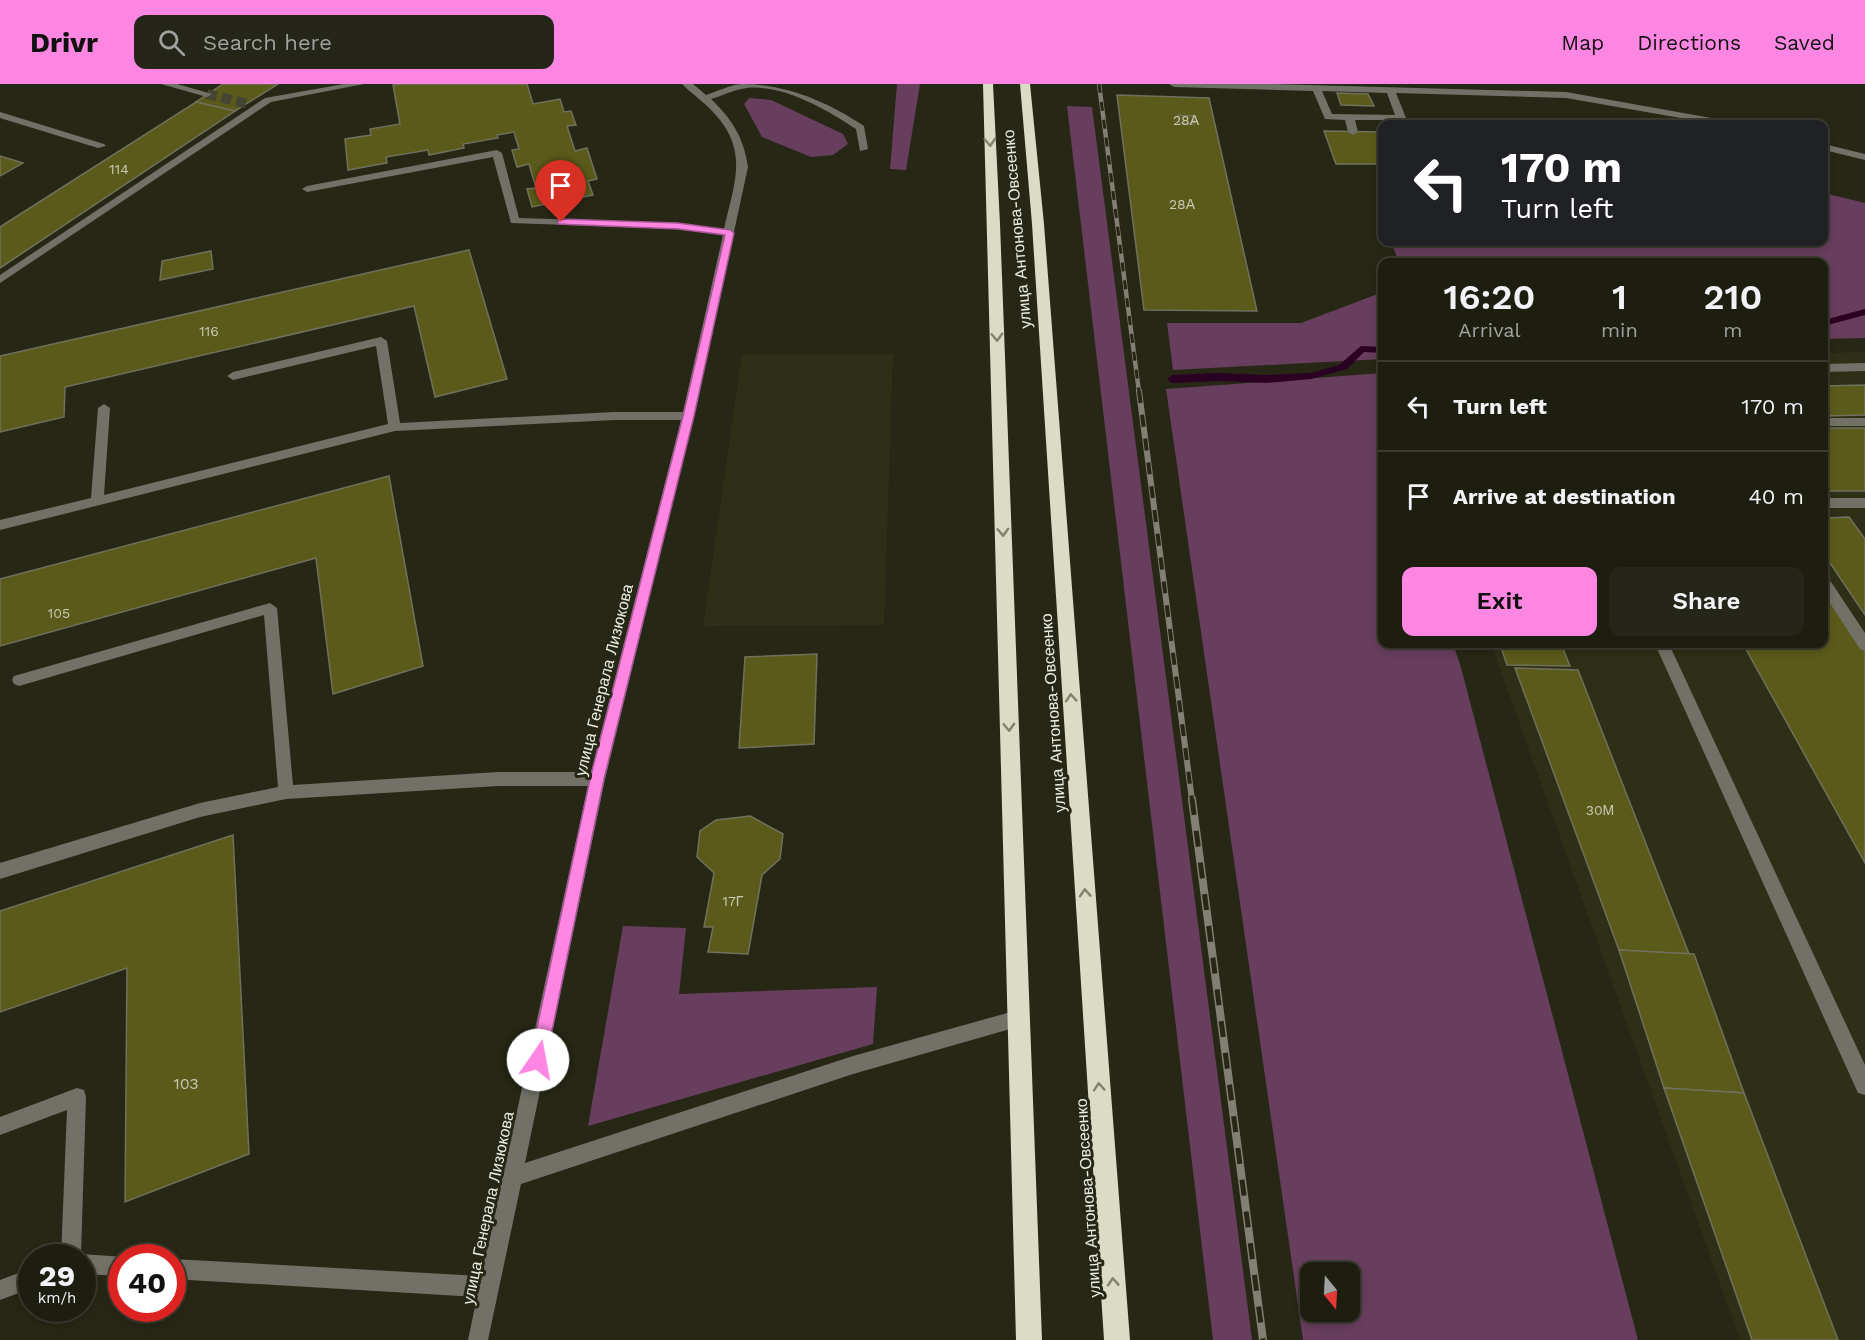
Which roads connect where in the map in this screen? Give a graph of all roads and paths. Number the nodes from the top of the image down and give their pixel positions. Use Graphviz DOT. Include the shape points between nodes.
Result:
graph roads {
  1 [pos="166,84"];
  2 [pos="359,84"];
  3 [pos="687,84"];
  4 [pos="987,84"];
  5 [pos="1024,84"];
  6 [pos="1174,84"];
  7 [pos="1191,84"];
  8 [pos="747,85"];
  9 [pos="1316,88"];
  10 [pos="1391,91"];
  11 [pos="207,94"];
  12 [pos="706,98"];
  13 [pos="0,115"];
  14 [pos="1349,117"];
  15 [pos="1390,120"];
  16 [pos="1403,120"];
  17 [pos="1706,120"];
  18 [pos="1353,132"];
  19 [pos="101,146"];
  20 [pos="1828,148"];
  21 [pos="863,149"];
  22 [pos="1865,157"];
  23 [pos="307,189"];
  24 [pos="730,233"];
  25 [pos="0,280"];
  26 [pos="1865,367"];
  27 [pos="1828,368"];
  28 [pos="233,376"];
  29 [pos="104,408"];
  30 [pos="688,416"];
  31 [pos="1828,422"];
  32 [pos="1865,422"];
  33 [pos="395,427"];
  34 [pos="97,501"];
  35 [pos="1828,503"];
  36 [pos="1861,503"];
  37 [pos="1865,515"];
  38 [pos="0,525"];
  39 [pos="1828,589"];
  40 [pos="1865,645"];
  41 [pos="1664,648"];
  42 [pos="19,680"];
  43 [pos="597,779"];
  44 [pos="286,792"];
  45 [pos="0,871"];
  46 [pos="1018,1019"];
  47 [pos="1865,1086"];
  48 [pos="0,1126"];
  49 [pos="513,1178"];
  50 [pos="71,1244"];
  51 [pos="186,1270"];
  52 [pos="18,1283"];
  53 [pos="490,1287"];
  54 [pos="0,1290"];
  55 [pos="478,1340"];
  56 [pos="1029,1340"];
  57 [pos="1117,1340"];
  1 -- 11 [label="street"];
  2 -- 25 [label="street" via="253,105"];
  3 -- 12 [label="street, улица Генерала Лизюкова"];
  4 -- 46 [label="highway, улица Антонова-Овсеенко, one-way"];
  57 -- 5 [label="highway, улица Антонова-Овсеенко, one-way" via="1038,224"];
  6 -- 7 [label="street"];
  7 -- 9 [label="street"];
  8 -- 12 [label="street"];
  8 -- 21 [label="street" via="774,86 834,110 861,128"];
  9 -- 10 [label="street"];
  9 -- 14 [label="street" via="1328,117"];
  10 -- 16 [label="street"];
  10 -- 17 [label="street" via="1566,95"];
  12 -- 24 [label="street, улица Генерала Лизюкова" via="739,143 743,166"];
  13 -- 19 [label="street"];
  14 -- 15 [label="street"];
  14 -- 18 [label="street"];
  20 -- 22 [label="street"];
  23 -- 24 [label="street" via="497,153 515,221 678,226"];
  24 -- 30 [label="street, улица Генерала Лизюкова"];
  26 -- 27 [label="street"];
  28 -- 33 [label="street" via="381,341"];
  29 -- 34 [label="street"];
  30 -- 33 [label="street"];
  30 -- 43 [label="street, улица Генерала Лизюкова"];
  31 -- 32 [label="street"];
  33 -- 34 [label="street"];
  34 -- 38 [label="street"];
  35 -- 36 [label="street"];
  36 -- 37 [label="street"];
  39 -- 40 [label="street"];
  41 -- 47 [label="street"];
  42 -- 44 [label="street" via="270,608"];
  43 -- 44 [label="street" via="498,779"];
  43 -- 49 [label="street, улица Генерала Лизюкова"];
  44 -- 45 [label="street" via="200,810"];
  46 -- 49 [label="street" via="853,1065"];
  46 -- 56 [label="highway, улица Антонова-Овсеенко"];
  48 -- 50 [label="street" via="77,1098"];
  49 -- 53 [label="street, улица Генерала Лизюкова"];
  51 -- 53 [label="street"];
  52 -- 54 [label="street"];
  53 -- 55 [label="street, улица Генерала Лизюкова"];
}
